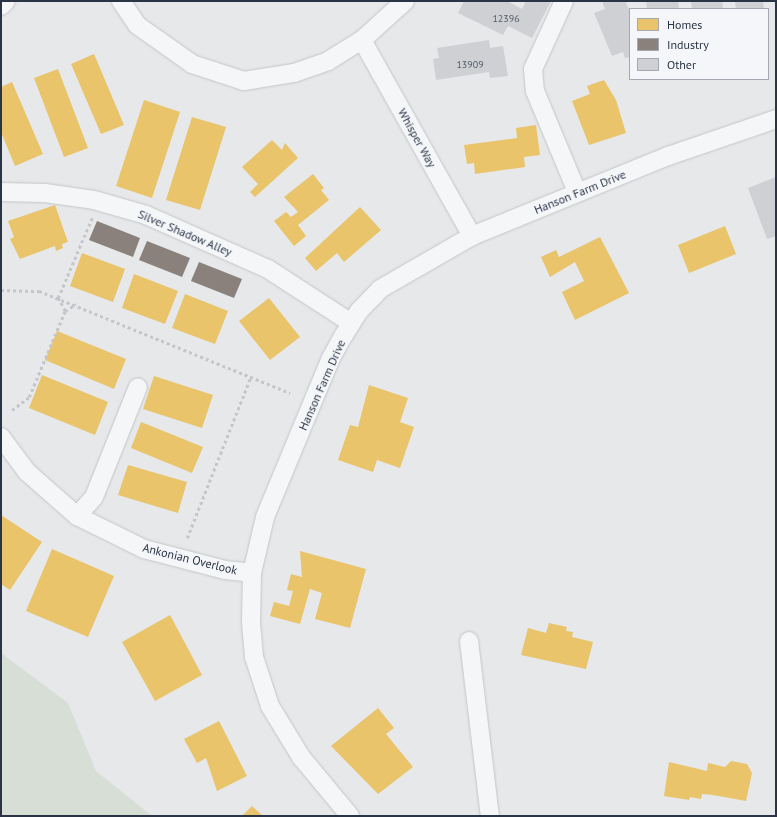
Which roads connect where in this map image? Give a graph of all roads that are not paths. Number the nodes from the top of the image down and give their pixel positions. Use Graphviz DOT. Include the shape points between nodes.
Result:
graph roads {
  1 [pos="6,1"];
  2 [pos="121,1"];
  3 [pos="405,1"];
  4 [pos="564,1"];
  5 [pos="1,6"];
  6 [pos="362,40"];
  7 [pos="776,118"];
  8 [pos="1,192"];
  9 [pos="577,192"];
  10 [pos="472,236"];
  11 [pos="351,324"];
  12 [pos="138,387"];
  13 [pos="1,437"];
  14 [pos="77,516"];
  15 [pos="252,573"];
  16 [pos="469,641"];
  17 [pos="350,816"];
  18 [pos="490,816"];
  1 -- 5 [label="street"];
  2 -- 6 [label="street" via="137,25 192,64 244,81 294,73 328,61"];
  3 -- 6 [label="street"];
  4 -- 9 [label="street" via="533,69 535,91"];
  6 -- 10 [label="street, Whisper Way"];
  7 -- 9 [label="street, Hanson Farm Drive" via="668,156"];
  8 -- 11 [label="street, Silver Shadow Alley" via="45,193 99,202 146,215 268,268"];
  9 -- 10 [label="street, Hanson Farm Drive"];
  10 -- 11 [label="street, Hanson Farm Drive" via="380,289"];
  11 -- 15 [label="street, Hanson Farm Drive" via="331,358 265,516"];
  12 -- 14 [label="street" via="94,497"];
  13 -- 14 [label="street, Ankonian Overlook" via="27,472"];
  14 -- 15 [label="street, Ankonian Overlook" via="144,549 225,570"];
  15 -- 17 [label="street, Hanson Farm Drive" via="251,621 254,657 270,706 301,757"];
  16 -- 18 [label="street"];
}
